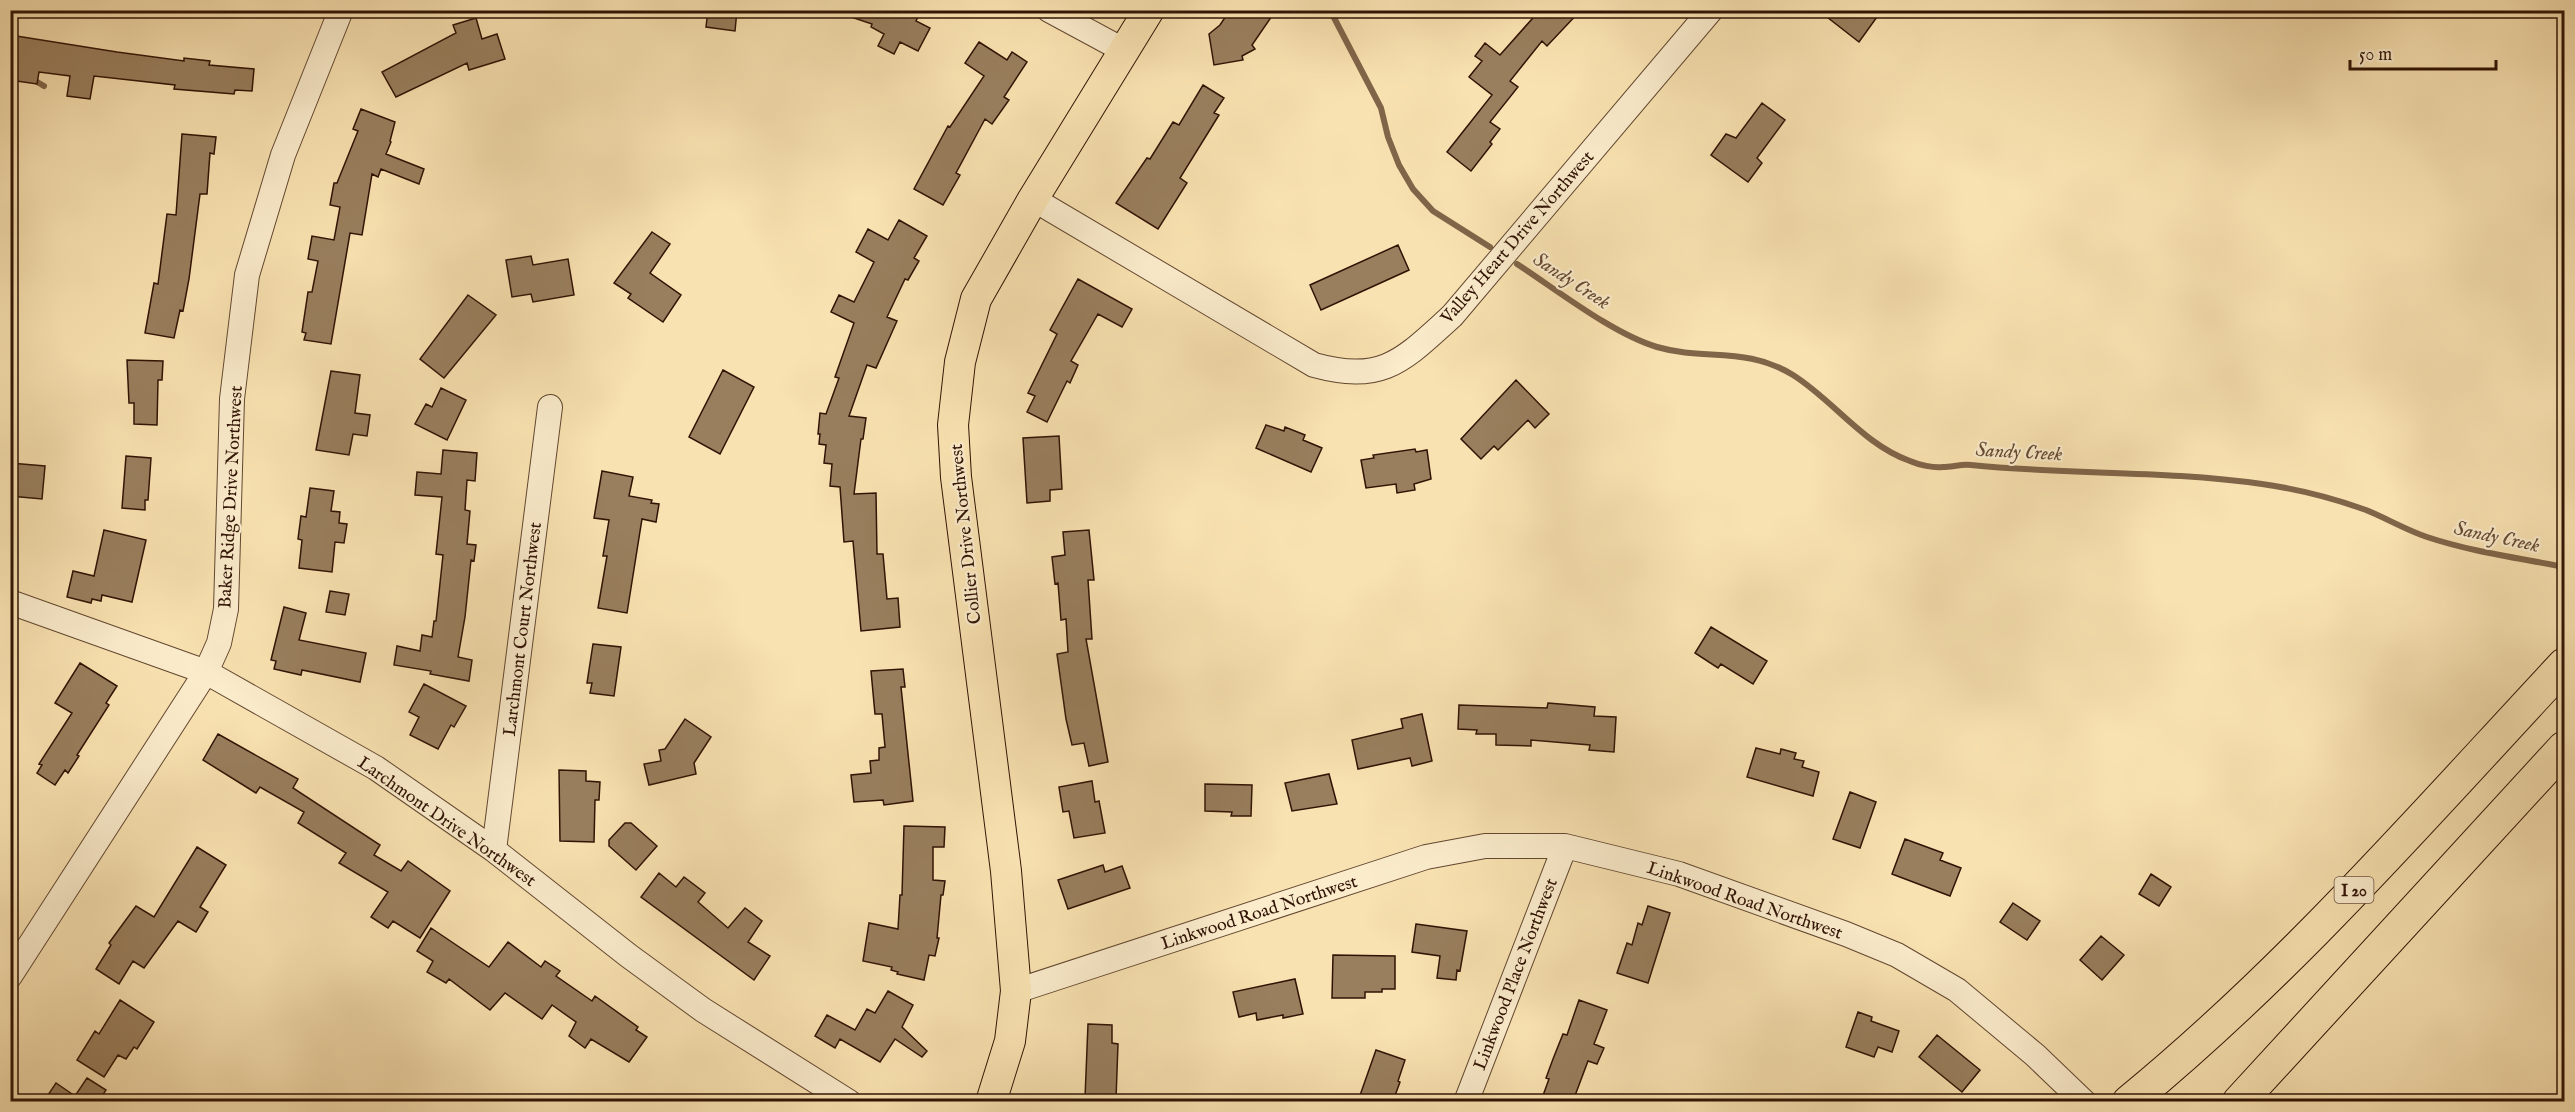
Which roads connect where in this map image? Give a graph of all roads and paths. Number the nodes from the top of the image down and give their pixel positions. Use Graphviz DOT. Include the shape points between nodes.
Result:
graph roads {
  1 [pos="341,10"];
  2 [pos="1049,10"];
  3 [pos="1149,10"];
  4 [pos="1711,10"];
  5 [pos="1125,51"];
  6 [pos="1033,199"];
  7 [pos="550,407"];
  8 [pos="10,602"];
  9 [pos="2565,665"];
  10 [pos="206,672"];
  11 [pos="2565,748"];
  12 [pos="1565,846"];
  13 [pos="494,850"];
  14 [pos="10,976"];
  15 [pos="1016,991"];
  16 [pos="849,1101"];
  17 [pos="991,1101"];
  18 [pos="1466,1101"];
  19 [pos="2084,1101"];
  20 [pos="2129,1101"];
  21 [pos="2239,1101"];
  1 -- 10 [label="street, Baker Ridge Drive Northwest" via="283,155 247,275 232,399 226,609 219,643"];
  2 -- 5 [label="street"];
  3 -- 5 [label="main road, Collier Drive Northwest"];
  4 -- 6 [label="street, Valley Heart Drive Northwest" via="1452,316 1408,355 1383,369 1339,372 1314,364"];
  5 -- 6 [label="main road, Collier Drive Northwest"];
  6 -- 15 [label="main road, Collier Drive Northwest" via="976,299 960,362 953,425 956,477 1006,871"];
  7 -- 13 [label="street, Larchmont Court Northwest"];
  8 -- 10 [label="street, Larchmont Drive Northwest"];
  9 -- 20 [label="highway, I 20" via="2289,956 2202,1039"];
  10 -- 13 [label="street, Larchmont Drive Northwest" via="376,768"];
  10 -- 14 [label="street, Baker Ridge Drive Northwest"];
  11 -- 21 [label="highway"];
  12 -- 15 [label="street, Linkwood Road Northwest" via="1485,846 1425,857"];
  12 -- 18 [label="street, Linkwood Place Northwest"];
  12 -- 19 [label="street, Linkwood Road Northwest" via="1679,874 1897,955 1957,990"];
  13 -- 16 [label="street, Larchmont Drive Northwest" via="703,1011"];
  15 -- 17 [label="main road, Collier Drive Northwest" via="1010,1041"];
}
